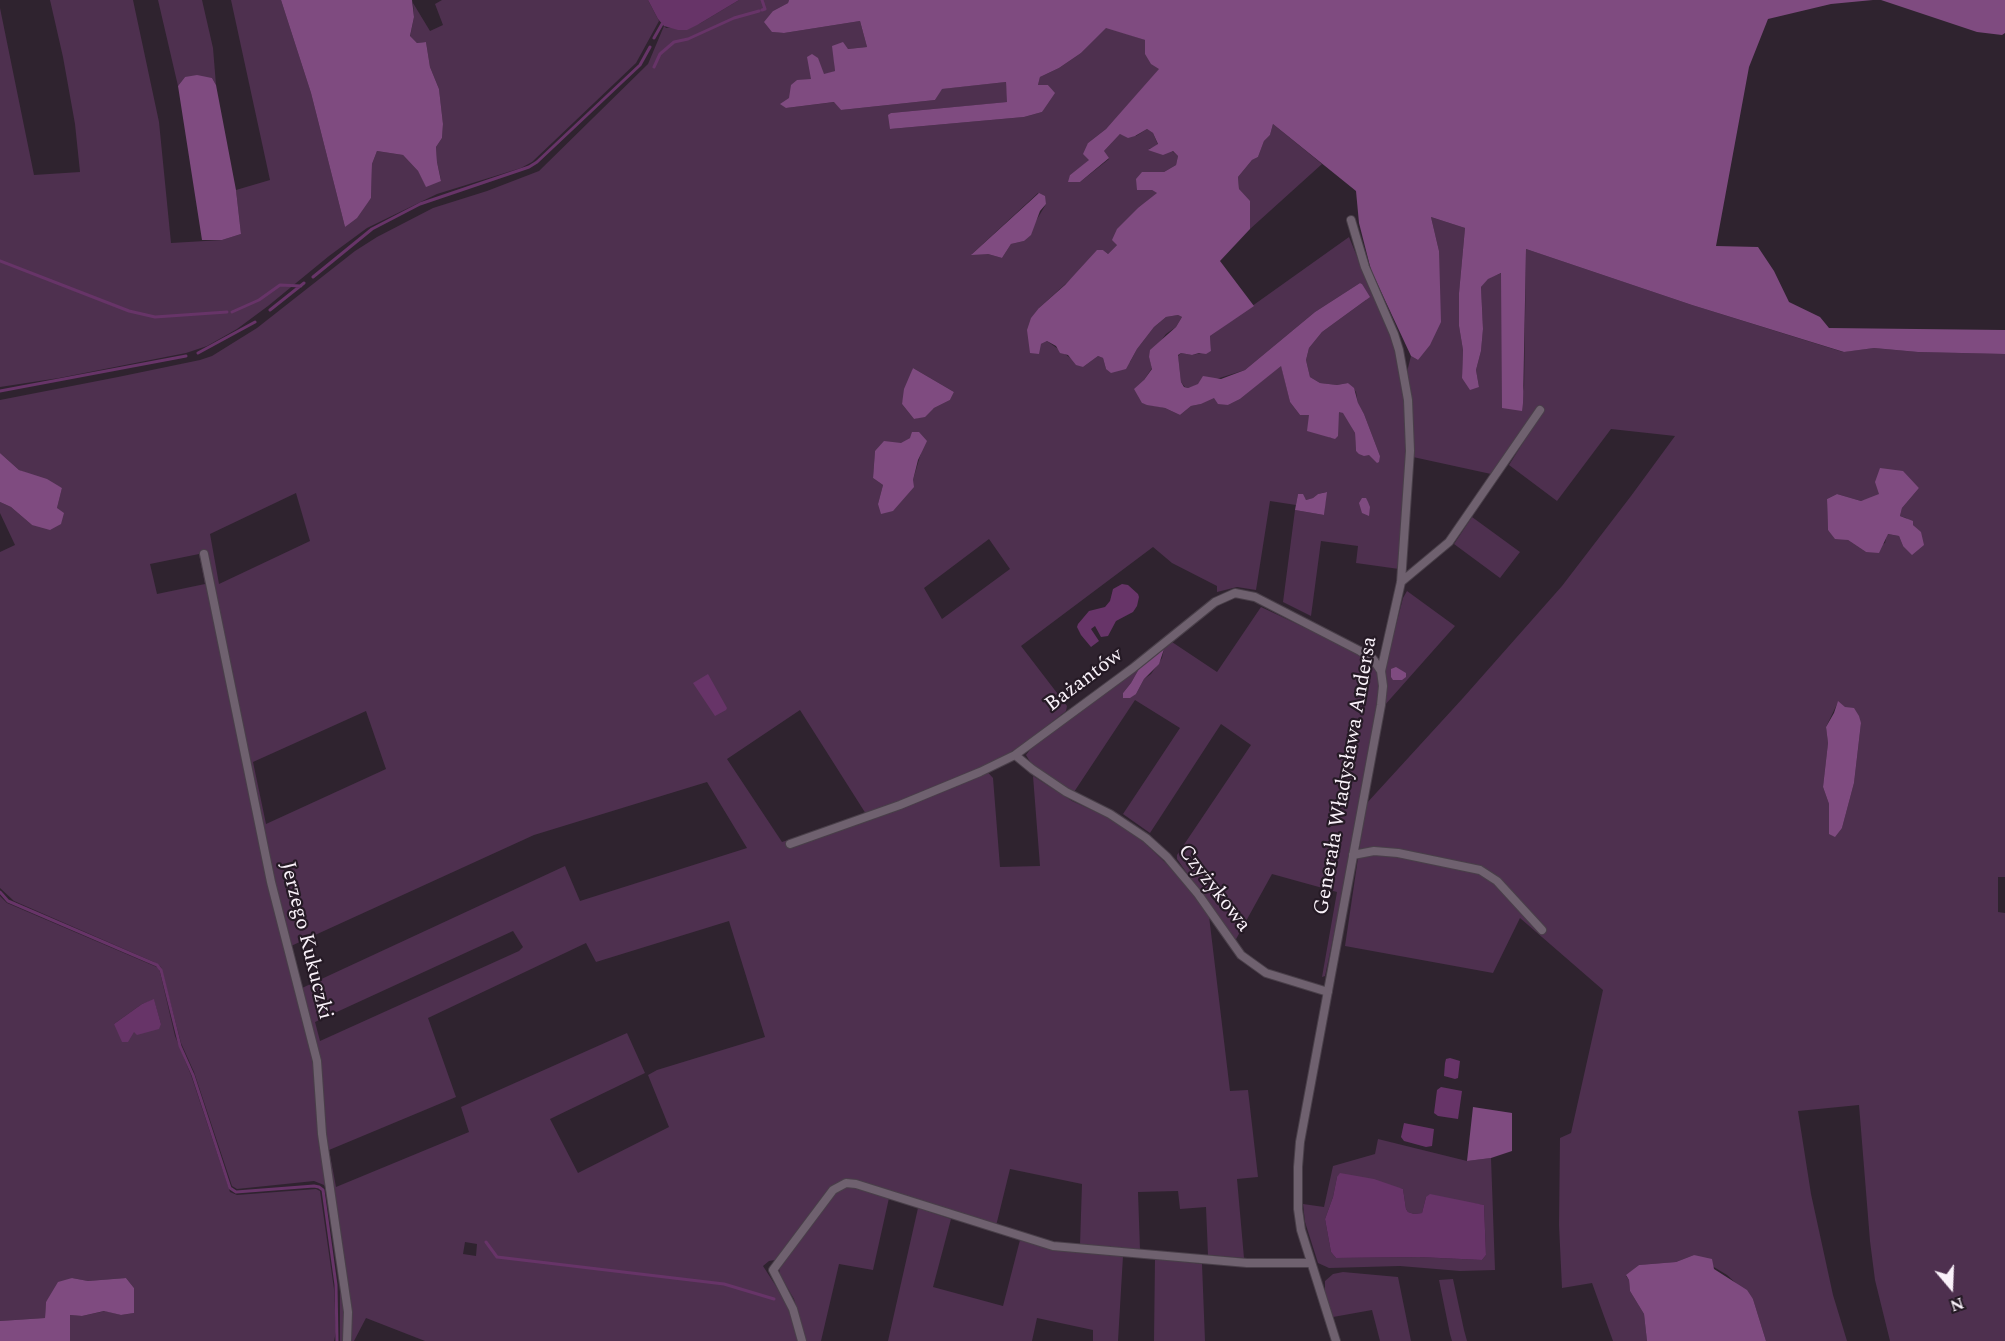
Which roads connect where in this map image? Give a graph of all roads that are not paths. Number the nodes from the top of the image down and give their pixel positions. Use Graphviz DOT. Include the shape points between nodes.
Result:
graph roads {
  1 [pos="1351,219"];
  2 [pos="1540,410"];
  3 [pos="204,554"];
  4 [pos="1401,582"];
  5 [pos="1381,671"];
  6 [pos="1015,755"];
  7 [pos="790,844"];
  8 [pos="1353,855"];
  9 [pos="1542,930"];
  10 [pos="1328,992"];
  11 [pos="1310,1263"];
  12 [pos="347,1341"];
  13 [pos="802,1341"];
  14 [pos="1336,1341"];
  1 -- 4 [label="street, Generała Władysława Andersa" via="1365,267 1394,334 1408,400 1410,451"];
  2 -- 4 [label="street" via="1449,542"];
  3 -- 12 [label="street, Jerzego Kukuczki" via="271,882 317,1061 322,1134 348,1312"];
  4 -- 5 [label="street, Generała Władysława Andersa"];
  5 -- 6 [label="street, Bażantów" via="1373,659 1360,651 1255,597 1235,593 1215,602"];
  5 -- 8 [label="street, Generała Władysława Andersa" via="1381,705"];
  6 -- 7 [label="street, Bażantów" via="900,805"];
  6 -- 10 [label="street, Czyżykowa" via="1160,850 1198,894 1241,955 1266,973"];
  8 -- 9 [label="street" via="1374,851 1398,853 1480,870 1497,881"];
  8 -- 10 [label="street, Generała Władysława Andersa"];
  10 -- 11 [label="street, Generała Władysława Andersa" via="1298,1167 1299,1221"];
  11 -- 13 [label="street" via="1247,1263 1053,1246 846,1183 833,1190 773,1270 794,1309"];
  11 -- 14 [label="street, Generała Władysława Andersa"];
}
